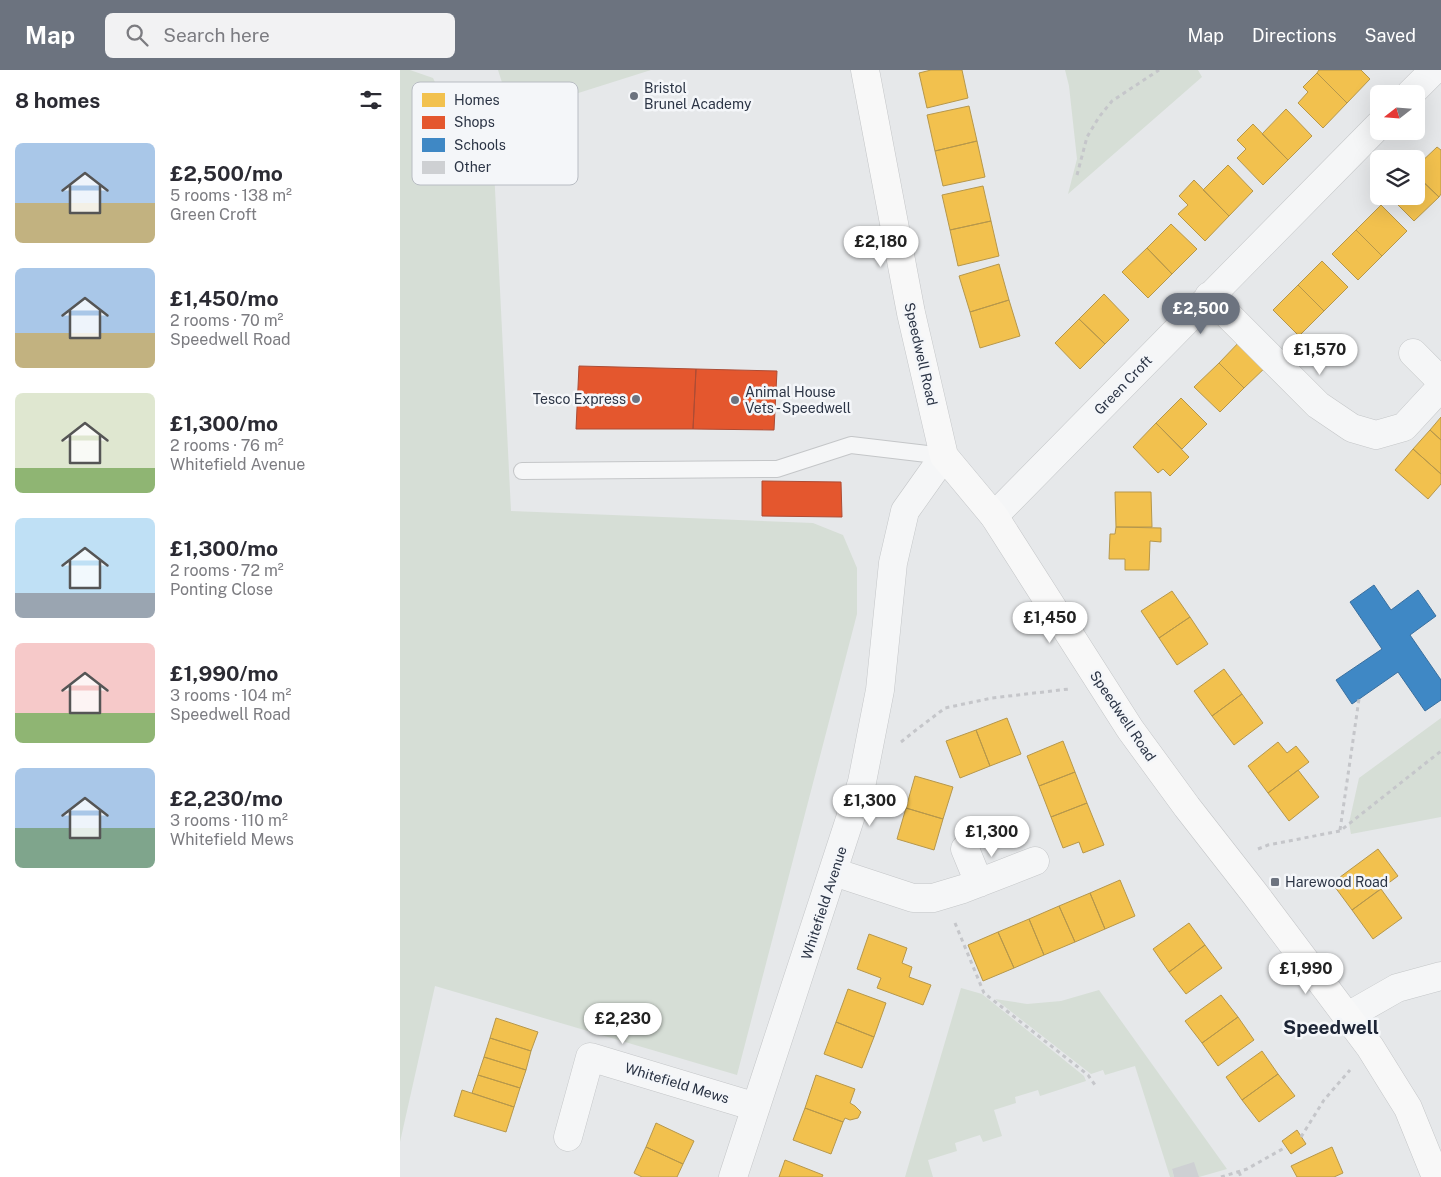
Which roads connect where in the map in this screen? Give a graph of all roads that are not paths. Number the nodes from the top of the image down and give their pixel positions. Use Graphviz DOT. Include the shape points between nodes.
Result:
graph roads {
  1 [pos="865,70"];
  2 [pos="1434,70"];
  3 [pos="1419,85"];
  4 [pos="1370,135"];
  5 [pos="1210,296"];
  6 [pos="1413,353"];
  7 [pos="1441,381"];
  8 [pos="1441,387"];
  9 [pos="944,456"];
  10 [pos="522,471"];
  11 [pos="994,516"];
  12 [pos="965,849"];
  13 [pos="1035,861"];
  14 [pos="834,872"];
  15 [pos="979,883"];
  16 [pos="1441,976"];
  17 [pos="1348,1016"];
  18 [pos="756,1107"];
  19 [pos="568,1137"];
  20 [pos="733,1177"];
  21 [pos="1436,1177"];
  1 -- 9 [label="street, Speedwell Road" via="911,313"];
  2 -- 3 [label="street"];
  4 -- 5 [label="street, Green Croft"];
  5 -- 8 [label="street" via="1318,405 1352,428 1376,435 1404,427"];
  5 -- 11 [label="street, Green Croft"];
  6 -- 7 [label="street"];
  9 -- 10 [label="lane" via="851,444 777,469"];
  9 -- 11 [label="street, Speedwell Road"];
  9 -- 14 [label="street, Whitefield Avenue" via="905,511 893,563 880,690 866,763"];
  11 -- 17 [label="street, Speedwell Road" via="1130,730"];
  12 -- 15 [label="street"];
  13 -- 15 [label="street"];
  14 -- 15 [label="street" via="913,898 943,896"];
  14 -- 18 [label="street, Whitefield Avenue"];
  16 -- 17 [label="street" via="1396,988"];
  17 -- 21 [label="street, Speedwell Road" via="1408,1108"];
  18 -- 19 [label="street, Whitefield Mews" via="590,1057"];
  18 -- 20 [label="street, Whitefield Avenue"];
}
